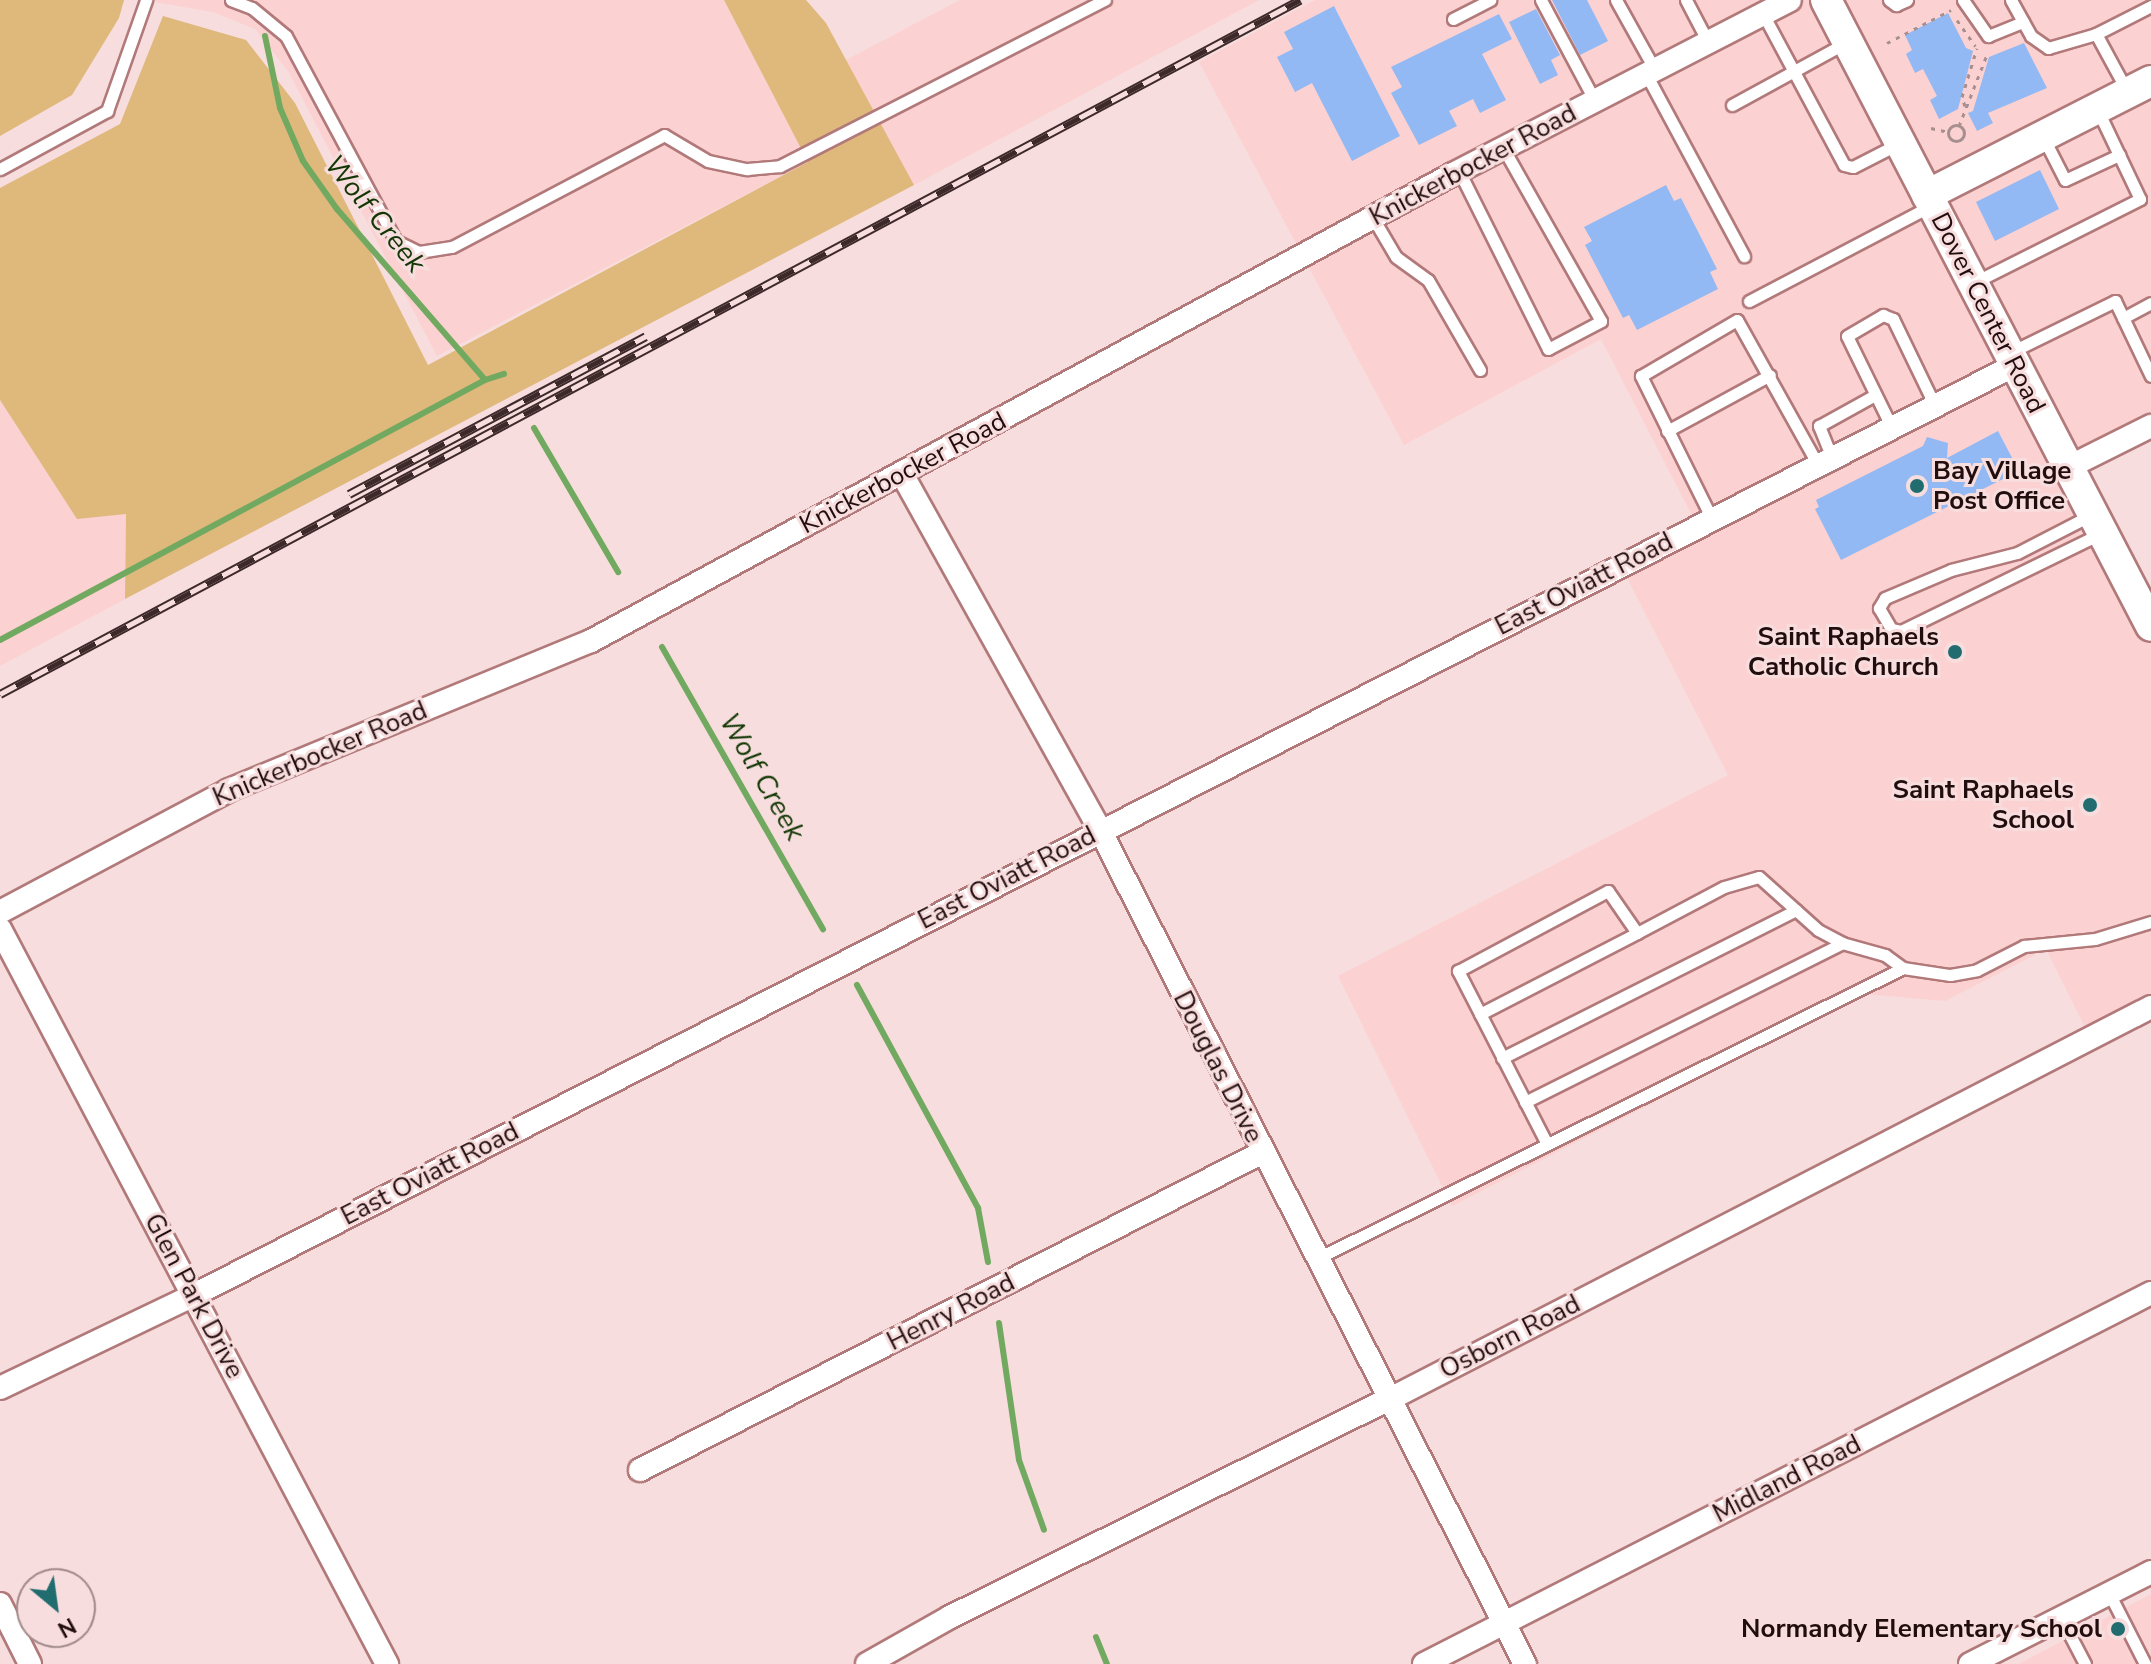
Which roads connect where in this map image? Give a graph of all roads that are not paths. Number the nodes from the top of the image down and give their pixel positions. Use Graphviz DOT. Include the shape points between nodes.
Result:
graph roads {
  1 [pos="146,0"];
  2 [pos="231,0"];
  3 [pos="1105,0"];
  4 [pos="1490,0"];
  5 [pos="1541,0"];
  6 [pos="1616,0"];
  7 [pos="1686,0"];
  8 [pos="1790,0"];
  9 [pos="1826,0"];
  10 [pos="1889,0"];
  11 [pos="1907,0"];
  12 [pos="1963,0"];
  13 [pos="2011,0"];
  14 [pos="2128,0"];
  15 [pos="2151,6"];
  16 [pos="1763,14"];
  17 [pos="2135,14"];
  18 [pos="1453,19"];
  19 [pos="2023,22"];
  20 [pos="2096,34"];
  21 [pos="1848,41"];
  22 [pos="1708,42"];
  23 [pos="1793,71"];
  24 [pos="1650,72"];
  25 [pos="2140,87"];
  26 [pos="1595,101"];
  27 [pos="1732,105"];
  28 [pos="2097,109"];
  29 [pos="2042,136"];
  30 [pos="1900,143"];
  31 [pos="1503,148"];
  32 [pos="2119,155"];
  33 [pos="0,169"];
  34 [pos="1459,171"];
  35 [pos="1929,200"];
  36 [pos="1373,218"];
  37 [pos="1744,256"];
  38 [pos="1971,284"];
  39 [pos="1749,301"];
  40 [pos="2151,303"];
  41 [pos="2123,318"];
  42 [pos="2010,360"];
  43 [pos="2148,361"];
  44 [pos="1480,370"];
  45 [pos="1770,375"];
  46 [pos="2151,376"];
  47 [pos="1875,395"];
  48 [pos="1935,406"];
  49 [pos="2151,426"];
  50 [pos="1892,428"];
  51 [pos="1667,431"];
  52 [pos="1825,461"];
  53 [pos="2069,467"];
  54 [pos="902,474"];
  55 [pos="1712,519"];
  56 [pos="2098,523"];
  57 [pos="2151,626"];
  58 [pos="1100,830"];
  59 [pos="1796,910"];
  60 [pos="0,912"];
  61 [pos="2151,922"];
  62 [pos="0,929"];
  63 [pos="1637,933"];
  64 [pos="1842,943"];
  65 [pos="1903,968"];
  66 [pos="2151,1007"];
  67 [pos="1480,1014"];
  68 [pos="1502,1058"];
  69 [pos="1525,1102"];
  70 [pos="1547,1144"];
  71 [pos="1261,1153"];
  72 [pos="1316,1259"];
  73 [pos="2151,1293"];
  74 [pos="194,1295"];
  75 [pos="0,1388"];
  76 [pos="1390,1399"];
  77 [pos="640,1470"];
  78 [pos="2151,1572"];
  79 [pos="2109,1593"];
  80 [pos="0,1604"];
  81 [pos="2061,1618"];
  82 [pos="1504,1623"];
  83 [pos="30,1664"];
  84 [pos="387,1664"];
  85 [pos="867,1664"];
  86 [pos="1424,1664"];
  87 [pos="1525,1664"];
  88 [pos="1970,1664"];
  89 [pos="2085,1664"];
  90 [pos="2145,1664"];
  1 -- 33 [label="lane" via="107,111"];
  2 -- 3 [label="lane" via="252,8 286,36 396,241 419,252 452,247 664,135 708,161 747,169 780,166"];
  4 -- 18 [label="lane"];
  5 -- 26 [label="lane"];
  6 -- 24 [label="lane"];
  7 -- 22 [label="lane"];
  8 -- 16 [label="street, Knickerbocker Road"];
  9 -- 21 [label="street, Dover Center Road"];
  10 -- 11 [label="lane" via="1896,5"];
  12 -- 19 [label="lane" via="1988,36"];
  13 -- 19 [label="lane"];
  14 -- 17 [label="lane"];
  15 -- 17 [label="lane"];
  16 -- 22 [label="street, Knickerbocker Road"];
  16 -- 23 [label="lane"];
  17 -- 20 [label="lane"];
  19 -- 20 [label="lane" via="2048,48"];
  20 -- 25 [label="lane"];
  21 -- 23 [label="lane"];
  21 -- 30 [label="street, Dover Center Road"];
  22 -- 24 [label="street, Knickerbocker Road"];
  23 -- 27 [label="lane"];
  23 -- 30 [label="lane" via="1844,165 1853,167"];
  24 -- 26 [label="street, Knickerbocker Road"];
  24 -- 37 [label="lane"];
  25 -- 28 [label="street"];
  26 -- 31 [label="street, Knickerbocker Road"];
  28 -- 29 [label="street"];
  28 -- 32 [label="lane"];
  29 -- 32 [label="lane" via="2065,180"];
  29 -- 35 [label="street"];
  30 -- 35 [label="street, Dover Center Road"];
  31 -- 34 [label="street, Knickerbocker Road"];
  31 -- 34 [label="lane" via="1601,321 1548,349"];
  32 -- 38 [label="lane" via="2140,199"];
  34 -- 36 [label="street, Knickerbocker Road"];
  35 -- 38 [label="street, Dover Center Road"];
  35 -- 39 [label="lane"];
  36 -- 44 [label="lane" via="1396,257 1428,280"];
  36 -- 54 [label="street, Knickerbocker Road"];
  38 -- 42 [label="street, Dover Center Road"];
  40 -- 41 [label="lane"];
  41 -- 42 [label="lane" via="2115,301"];
  41 -- 43 [label="lane"];
  42 -- 48 [label="street, East Oviatt Road"];
  42 -- 53 [label="street, Dover Center Road"];
  43 -- 46 [label="lane"];
  45 -- 51 [label="lane"];
  45 -- 51 [label="lane" via="1737,320 1641,376"];
  45 -- 52 [label="lane"];
  47 -- 48 [label="lane" via="1847,336 1889,315"];
  47 -- 50 [label="lane"];
  47 -- 52 [label="lane" via="1819,426"];
  48 -- 50 [label="street, East Oviatt Road"];
  49 -- 53 [label="street"];
  50 -- 52 [label="street, East Oviatt Road"];
  51 -- 55 [label="lane"];
  52 -- 55 [label="street, East Oviatt Road"];
  53 -- 56 [label="street, Dover Center Road"];
  54 -- 58 [label="street, Douglas Drive"];
  54 -- 60 [label="street, Knickerbocker Road" via="591,641 229,790"];
  55 -- 58 [label="street, East Oviatt Road"];
  56 -- 56 [label="lane" via="1901,631 1891,629 1879,608 1898,593 1951,570"];
  56 -- 57 [label="street, Dover Center Road"];
  58 -- 71 [label="street, Douglas Drive"];
  58 -- 74 [label="street, East Oviatt Road"];
  59 -- 63 [label="lane" via="1759,877 1724,887"];
  59 -- 64 [label="lane"];
  59 -- 68 [label="lane"];
  61 -- 65 [label="lane" via="2095,939 2024,946 1977,970 1950,975"];
  62 -- 74 [label="street, Glen Park Drive"];
  63 -- 67 [label="lane"];
  63 -- 67 [label="lane" via="1608,891 1458,971"];
  64 -- 65 [label="lane" via="1885,955"];
  64 -- 69 [label="lane"];
  65 -- 70 [label="lane"];
  66 -- 76 [label="street, Osborn Road"];
  67 -- 68 [label="lane"];
  68 -- 69 [label="lane"];
  69 -- 70 [label="lane"];
  70 -- 72 [label="lane"];
  71 -- 72 [label="street, Douglas Drive"];
  71 -- 77 [label="street, Henry Road"];
  72 -- 76 [label="street, Douglas Drive"];
  73 -- 82 [label="street, Midland Road"];
  74 -- 75 [label="street, East Oviatt Road"];
  74 -- 84 [label="street, Glen Park Drive"];
  76 -- 82 [label="street, Douglas Drive"];
  76 -- 85 [label="street, Osborn Road" via="950,1617"];
  78 -- 79 [label="street"];
  79 -- 81 [label="street"];
  79 -- 90 [label="lane"];
  80 -- 83 [label="street"];
  81 -- 88 [label="street"];
  81 -- 89 [label="lane"];
  82 -- 86 [label="street, Midland Road"];
  82 -- 87 [label="street, Douglas Drive"];
}
